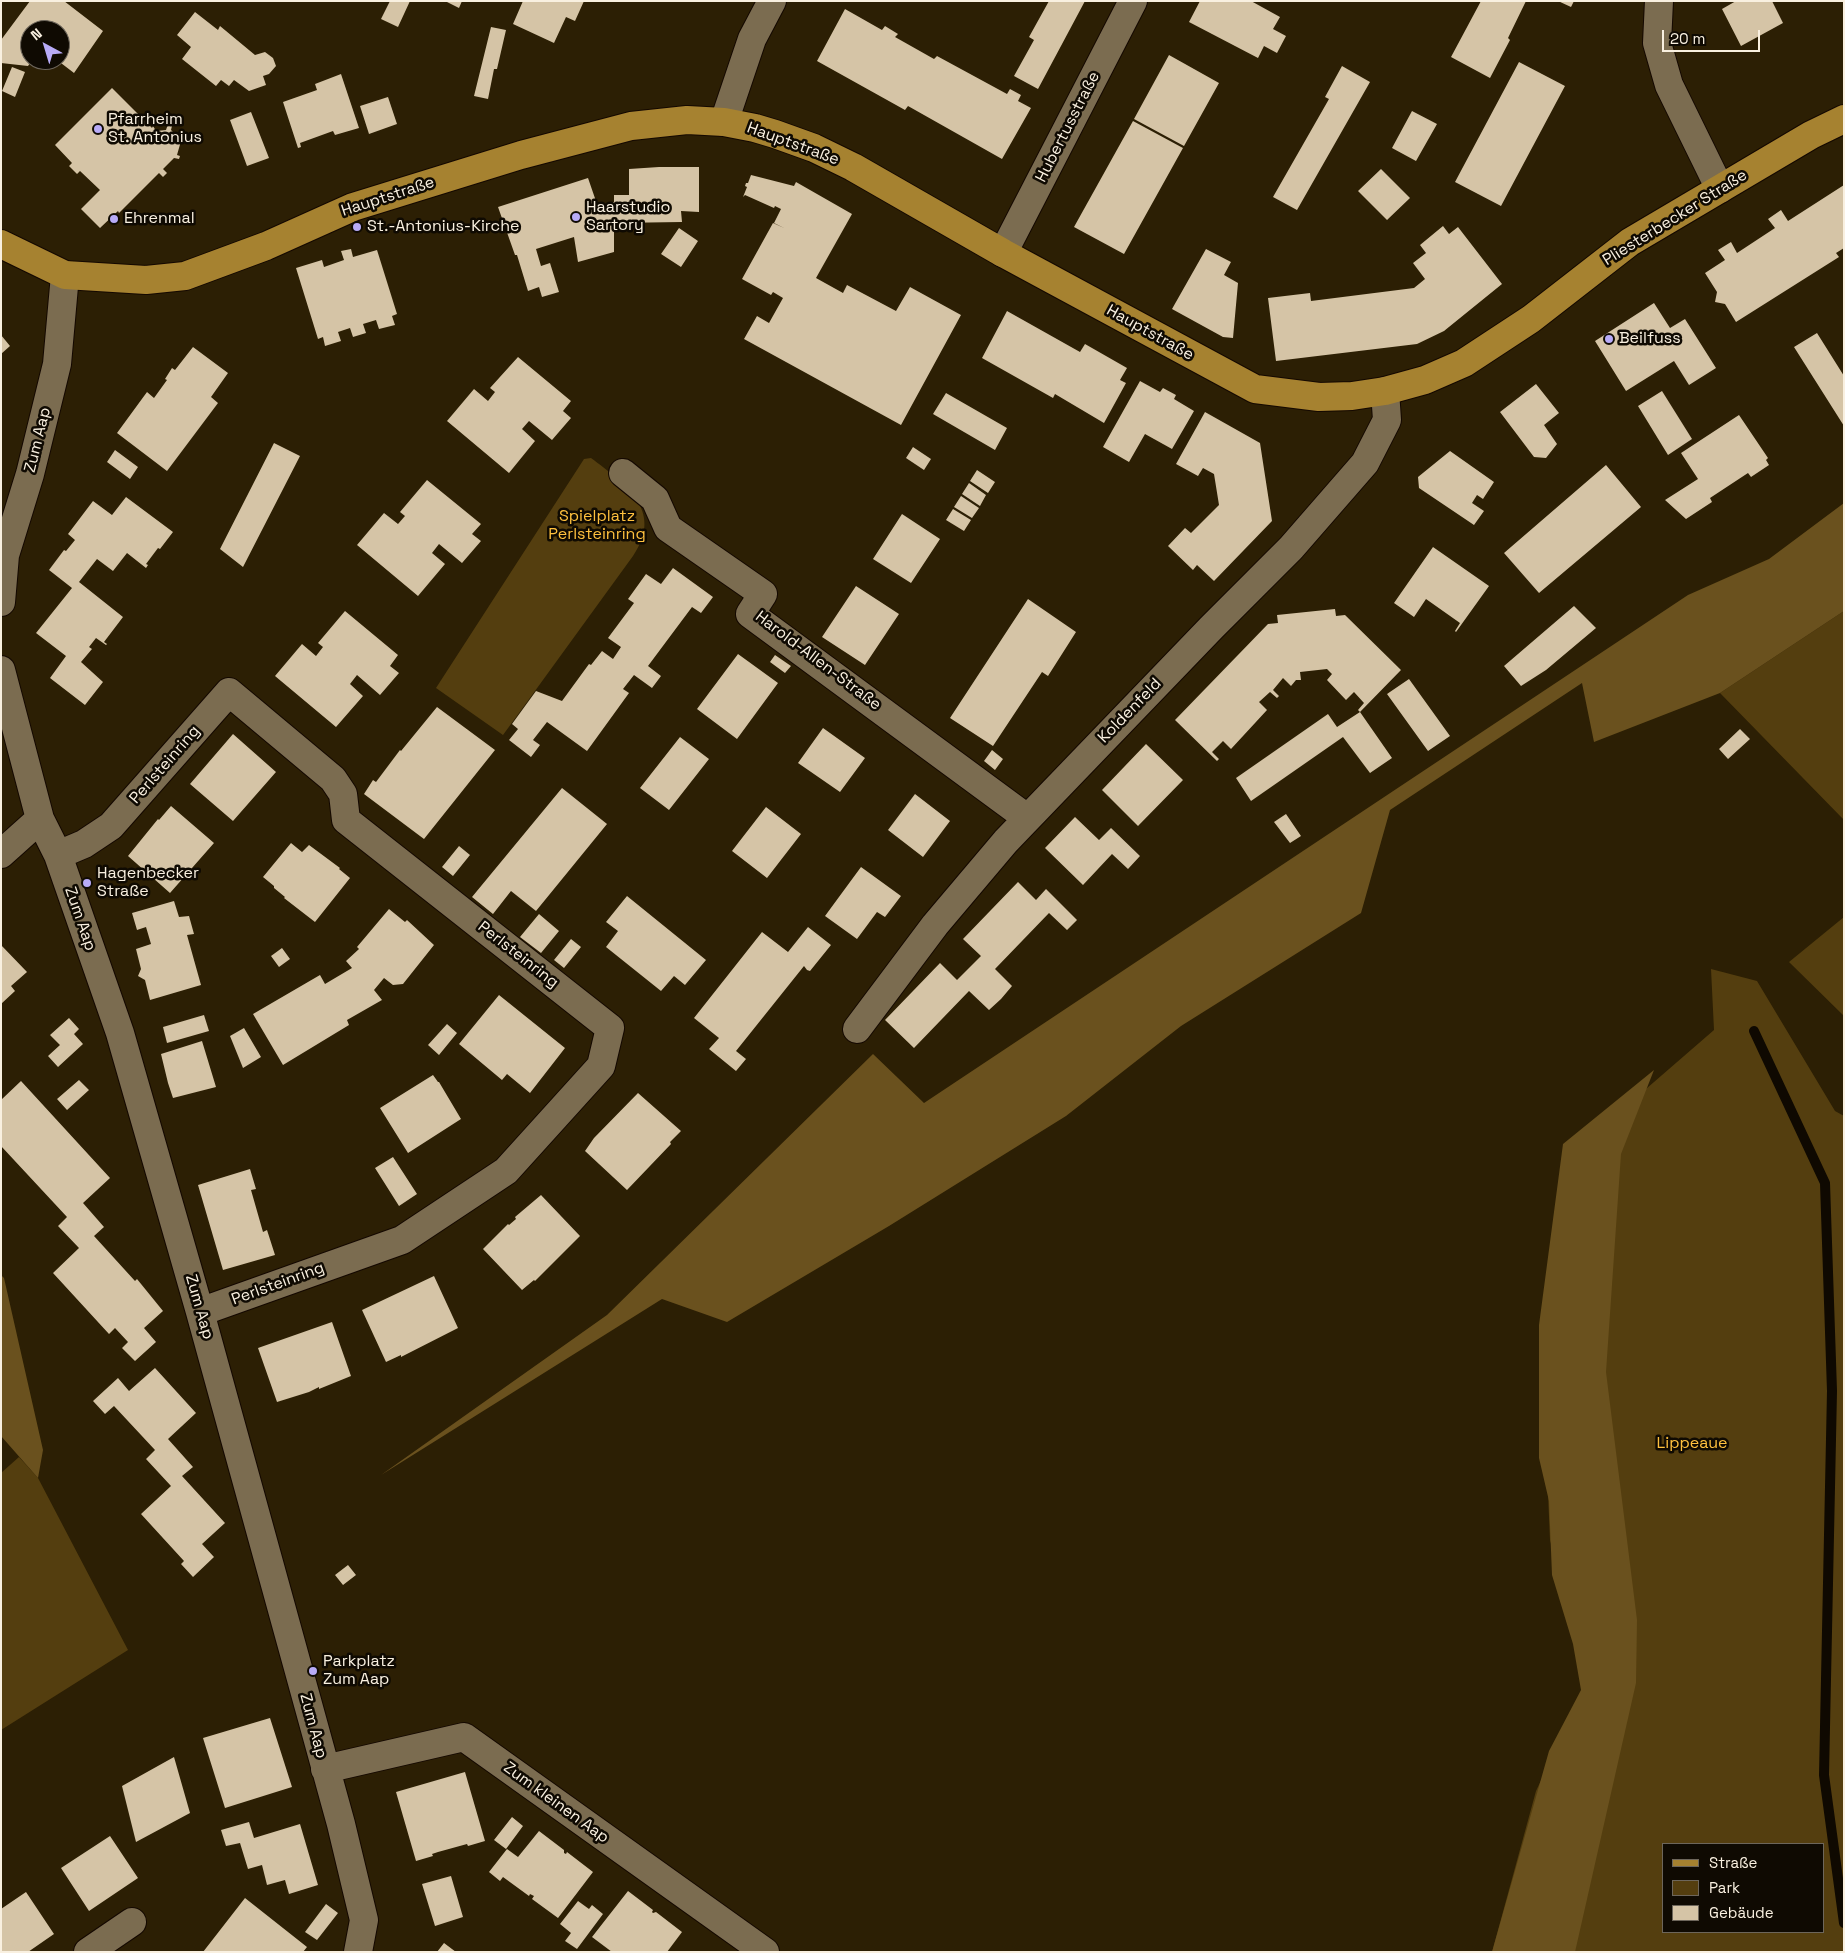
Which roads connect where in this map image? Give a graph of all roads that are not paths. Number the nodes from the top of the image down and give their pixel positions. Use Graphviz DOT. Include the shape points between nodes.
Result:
graph roads {
  1 [pos="772,1"];
  2 [pos="1133,1"];
  3 [pos="1659,1"];
  4 [pos="1844,119"];
  5 [pos="724,122"];
  6 [pos="1720,189"];
  7 [pos="1,244"];
  8 [pos="1003,253"];
  9 [pos="65,275"];
  10 [pos="1464,363"];
  11 [pos="1385,391"];
  12 [pos="623,473"];
  13 [pos="1,602"];
  14 [pos="1,670"];
  15 [pos="1027,818"];
  16 [pos="40,819"];
  17 [pos="1,854"];
  18 [pos="58,855"];
  19 [pos="857,1029"];
  20 [pos="200,1312"];
  21 [pos="325,1769"];
  22 [pos="132,1922"];
  23 [pos="88,1952"];
  24 [pos="358,1952"];
  25 [pos="765,1952"];
  1 -- 5 [label="street" via="752,38"];
  2 -- 8 [label="street, Hubertusstraße"];
  3 -- 6 [label="street" via="1657,43 1669,85"];
  4 -- 6 [label="main road, Pliesterbecker Straße"];
  5 -- 8 [label="main road, Hauptstraße" via="755,128 814,148"];
  5 -- 9 [label="main road, Hauptstraße" via="687,120 631,126 521,155 353,207 266,246 185,276 146,280"];
  6 -- 10 [label="main road, Pliesterbecker Straße" via="1630,242 1531,319"];
  7 -- 9 [label="main road, Hauptstraße"];
  8 -- 11 [label="main road, Hauptstraße" via="1255,389 1319,397"];
  9 -- 13 [label="street, Zum Aap" via="56,364 30,474 5,555"];
  10 -- 11 [label="main road, Hauptstraße" via="1425,380"];
  11 -- 15 [label="street, Koldenfeld" via="1387,420 1365,464 1290,548"];
  12 -- 15 [label="street, Harold-Allen-Straße" via="655,499 668,528 763,594 750,614"];
  14 -- 16 [label="street, Zum Aap"];
  15 -- 19 [label="street, Koldenfeld" via="935,925"];
  16 -- 17 [label="street"];
  16 -- 18 [label="street, Zum Aap"];
  18 -- 20 [label="street, Zum Aap" via="120,1033"];
  18 -- 20 [label="street, Perlsteinring" via="84,844 111,826 229,692 333,779 343,794 346,820 610,1028 601,1066 506,1171 402,1240"];
  20 -- 21 [label="street, Zum Aap"];
  21 -- 24 [label="street, Zum Aap" via="364,1920"];
  21 -- 25 [label="street, Zum kleinen Aap" via="464,1737"];
  22 -- 23 [label="street"];
}
